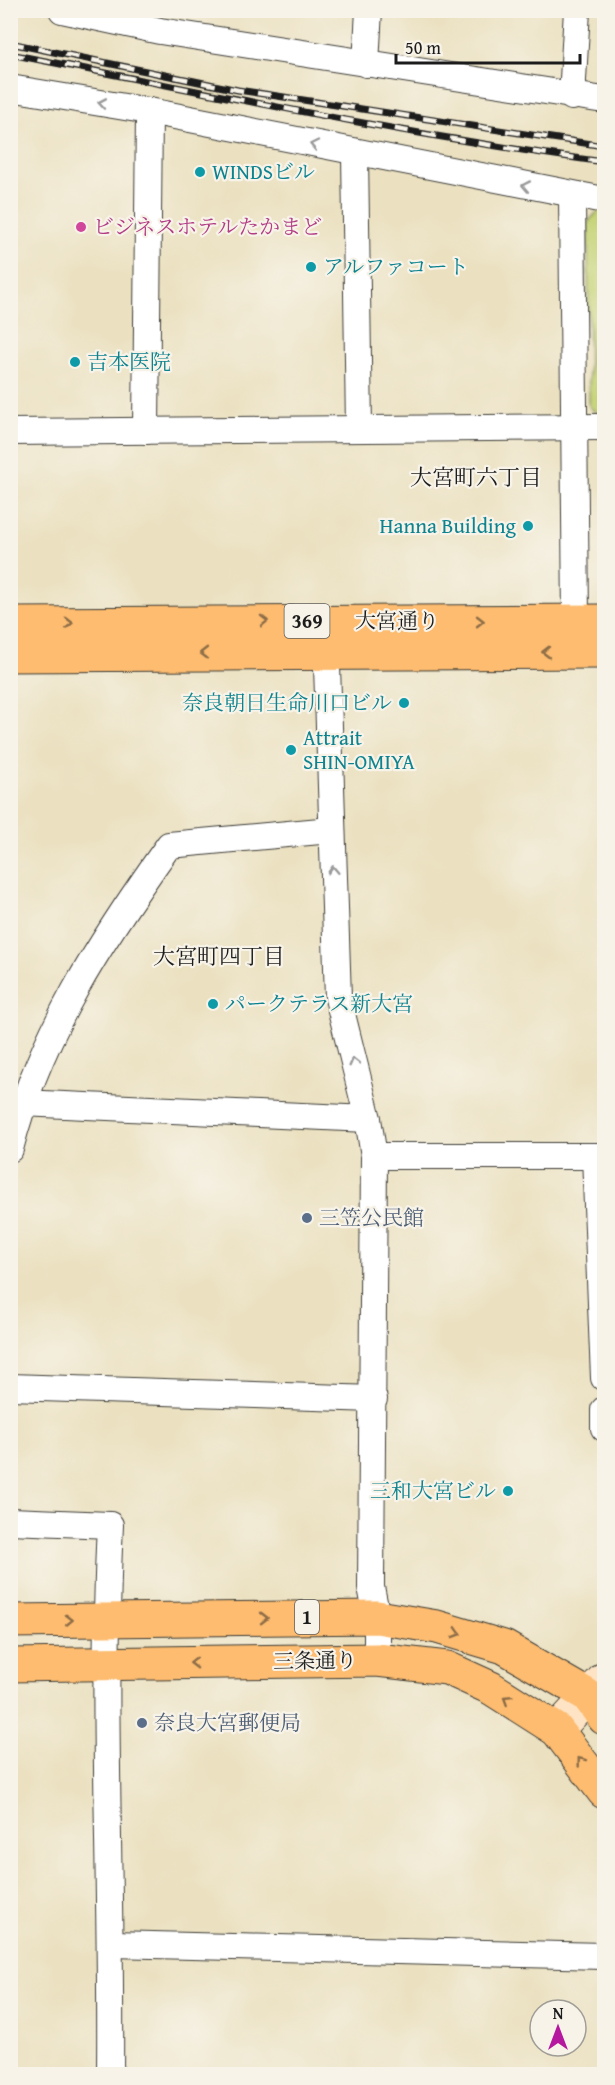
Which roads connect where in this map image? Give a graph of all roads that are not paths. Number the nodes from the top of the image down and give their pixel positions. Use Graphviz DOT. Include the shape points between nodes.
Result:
graph roads {
  1 [pos="62,10"];
  2 [pos="369,10"];
  3 [pos="578,10"];
  4 [pos="160,21"];
  5 [pos="366,64"];
  6 [pos="10,88"];
  7 [pos="572,97"];
  8 [pos="604,100"];
  9 [pos="149,111"];
  10 [pos="355,154"];
  11 [pos="572,195"];
  12 [pos="604,200"];
  13 [pos="575,427"];
  14 [pos="604,427"];
  15 [pos="359,429"];
  16 [pos="146,431"];
  17 [pos="10,432"];
  18 [pos="590,621"];
  19 [pos="10,624"];
  20 [pos="326,637"];
  21 [pos="604,652"];
  22 [pos="10,655"];
  23 [pos="331,830"];
  24 [pos="22,1103"];
  25 [pos="368,1119"];
  26 [pos="10,1149"];
  27 [pos="374,1156"];
  28 [pos="600,1156"];
  29 [pos="604,1378"];
  30 [pos="10,1387"];
  31 [pos="374,1400"];
  32 [pos="604,1410"];
  33 [pos="604,1428"];
  34 [pos="10,1521"];
  35 [pos="377,1617"];
  36 [pos="108,1619"];
  37 [pos="10,1621"];
  38 [pos="377,1660"];
  39 [pos="10,1665"];
  40 [pos="108,1665"];
  41 [pos="598,1698"];
  42 [pos="557,1730"];
  43 [pos="604,1792"];
  44 [pos="112,1944"];
  45 [pos="604,1956"];
  46 [pos="110,2074"];
  1 -- 4 [label="street"];
  2 -- 5 [label="street"];
  3 -- 7 [label="street"];
  4 -- 5 [label="street"];
  5 -- 7 [label="street"];
  9 -- 6 [label="street, one-way"];
  7 -- 8 [label="street"];
  10 -- 9 [label="street, one-way"];
  9 -- 16 [label="street"];
  11 -- 10 [label="street, one-way"];
  10 -- 15 [label="street"];
  11 -- 12 [label="street"];
  11 -- 13 [label="street"];
  13 -- 14 [label="street"];
  13 -- 15 [label="street"];
  13 -- 18 [label="street"];
  15 -- 16 [label="street"];
  16 -- 17 [label="street"];
  20 -- 18 [label="main road, 大宮通り / 369, one-way"];
  19 -- 20 [label="main road, 大宮通り / 369, one-way"];
  21 -- 20 [label="main road, 大宮通り / 369, one-way"];
  20 -- 22 [label="main road, 大宮通り / 369, one-way"];
  20 -- 23 [label="street"];
  23 -- 24 [label="street" via="169,845 113,924 58,1018"];
  25 -- 23 [label="street, one-way" via="338,998"];
  24 -- 25 [label="street"];
  24 -- 26 [label="street"];
  25 -- 27 [label="street"];
  27 -- 28 [label="street"];
  27 -- 31 [label="street"];
  28 -- 29 [label="street"];
  30 -- 31 [label="street"];
  31 -- 35 [label="street" via="371,1587"];
  32 -- 33 [label="street"];
  34 -- 36 [label="street" via="110,1525"];
  36 -- 35 [label="main road, 三条通り / 1, one-way"];
  35 -- 38 [label="street"];
  35 -- 41 [label="main road, 三条通り / 1, one-way" via="437,1627 504,1647"];
  37 -- 36 [label="main road, 三条通り / 1, one-way"];
  36 -- 40 [label="street"];
  38 -- 40 [label="main road, 三条通り / 1, one-way"];
  42 -- 38 [label="main road, 三条通り / 1, one-way" via="490,1688 447,1668"];
  39 -- 40 [label="main road, 三条通り / 1"];
  40 -- 44 [label="street"];
  41 -- 42 [label="street, 三条通り"];
  43 -- 42 [label="main road, 1, one-way"];
  44 -- 45 [label="street"];
  44 -- 46 [label="street"];
}
